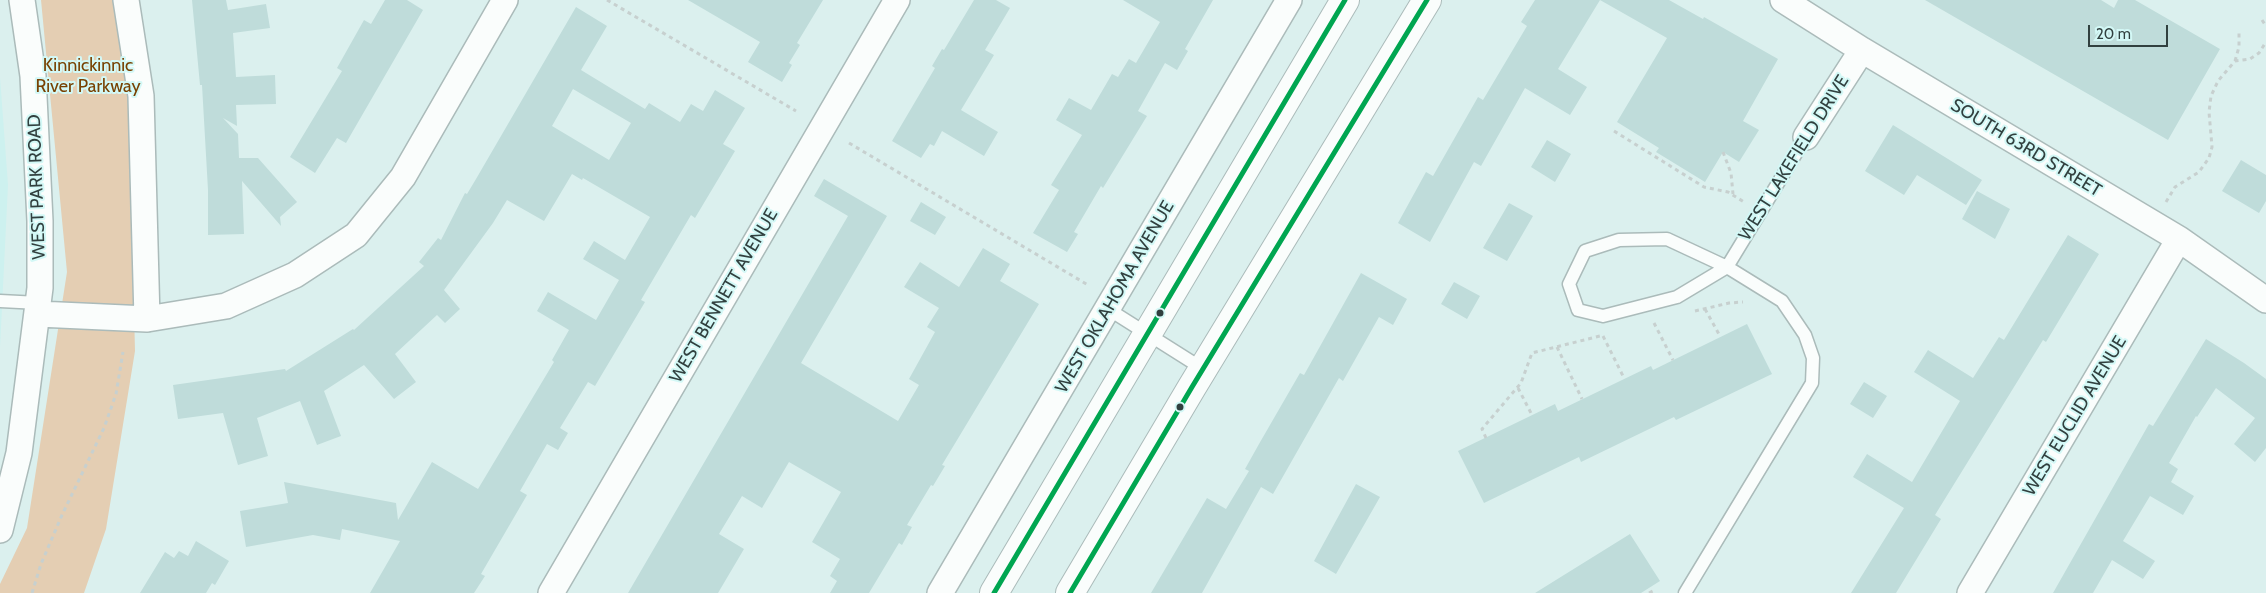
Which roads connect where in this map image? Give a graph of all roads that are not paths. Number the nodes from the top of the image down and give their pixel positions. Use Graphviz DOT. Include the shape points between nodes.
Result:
graph roads {
  1 [pos="22,0"];
  2 [pos="126,0"];
  3 [pos="505,0"];
  4 [pos="898,0"];
  5 [pos="1290,0"];
  6 [pos="1345,0"];
  7 [pos="1427,0"];
  8 [pos="1783,0"];
  9 [pos="1862,50"];
  10 [pos="1806,137"];
  11 [pos="2179,239"];
  12 [pos="1727,267"];
  13 [pos="2266,300"];
  14 [pos="0,301"];
  15 [pos="38,308"];
  16 [pos="1108,310"];
  17 [pos="147,319"];
  18 [pos="1147,335"];
  19 [pos="1203,369"];
  20 [pos="0,530"];
  21 [pos="551,593"];
  22 [pos="940,593"];
  23 [pos="994,593"];
  24 [pos="1070,593"];
  25 [pos="1685,593"];
  26 [pos="1970,593"];
  1 -- 15 [label="street, WEST PARK ROAD" via="33,76 40,221"];
  2 -- 17 [label="street" via="141,96"];
  3 -- 17 [label="street" via="403,177 356,235 295,276 226,306"];
  4 -- 21 [label="street, WEST BENNETT AVENUE"];
  5 -- 16 [label="street, WEST OKLAHOMA AVENUE"];
  6 -- 18 [label="main road"];
  7 -- 19 [label="main road"];
  8 -- 9 [label="street, SOUTH 63RD STREET"];
  9 -- 10 [label="street, WEST LAKEFIELD DRIVE"];
  9 -- 11 [label="street, SOUTH 63RD STREET"];
  10 -- 12 [label="lane, WEST LAKEFIELD DRIVE"];
  11 -- 13 [label="street, SOUTH 63RD STREET"];
  11 -- 26 [label="street, WEST EUCLID AVENUE"];
  12 -- 12 [label="lane" via="1677,297 1603,316 1578,310 1569,284 1585,251 1620,240 1667,238"];
  12 -- 25 [label="lane" via="1782,301 1805,335 1813,358 1812,383"];
  14 -- 15 [label="lane"];
  15 -- 17 [label="street"];
  15 -- 20 [label="street, WEST PARK ROAD" via="19,453"];
  16 -- 18 [label="lane"];
  16 -- 22 [label="street, WEST OKLAHOMA AVENUE"];
  18 -- 19 [label="lane"];
  18 -- 23 [label="main road"];
  19 -- 24 [label="main road"];
}
